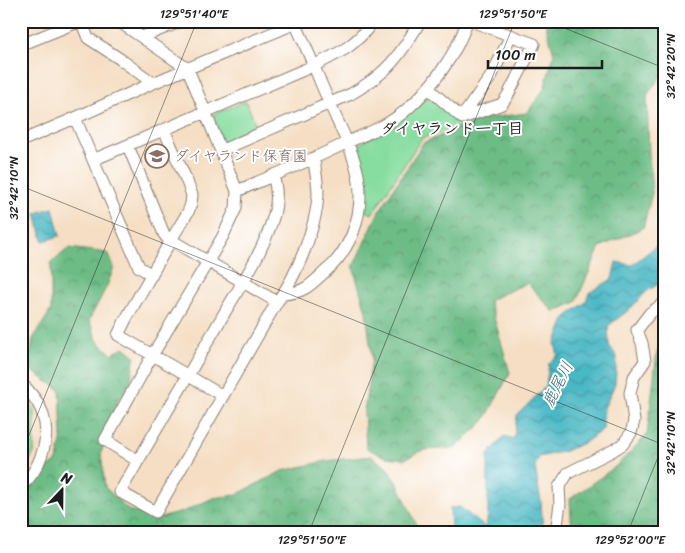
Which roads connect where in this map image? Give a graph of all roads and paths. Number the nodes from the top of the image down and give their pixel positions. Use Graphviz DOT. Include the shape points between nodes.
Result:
graph roads {
  1 [pos="81,21"];
  2 [pos="118,21"];
  3 [pos="182,21"];
  4 [pos="372,21"];
  5 [pos="420,21"];
  6 [pos="469,21"];
  7 [pos="297,22"];
  8 [pos="511,35"];
  9 [pos="142,38"];
  10 [pos="21,45"];
  11 [pos="313,66"];
  12 [pos="188,69"];
  13 [pos="153,83"];
  14 [pos="428,88"];
  15 [pos="329,103"];
  16 [pos="206,112"];
  17 [pos="76,118"];
  18 [pos="462,118"];
  19 [pos="164,130"];
  20 [pos="22,138"];
  21 [pos="348,143"];
  22 [pos="128,146"];
  23 [pos="222,150"];
  24 [pos="314,159"];
  25 [pos="93,160"];
  26 [pos="273,176"];
  27 [pos="237,191"];
  28 [pos="171,240"];
  29 [pos="208,262"];
  30 [pos="152,275"];
  31 [pos="242,282"];
  32 [pos="280,298"];
  33 [pos="664,303"];
  34 [pos="153,354"];
  35 [pos="188,375"];
  36 [pos="21,383"];
  37 [pos="223,396"];
  38 [pos="138,461"];
  39 [pos="21,486"];
  40 [pos="556,532"];
  1 -- 10 [label="street"];
  1 -- 13 [label="street" via="88,38"];
  2 -- 9 [label="street"];
  3 -- 9 [label="street"];
  4 -- 11 [label="street" via="357,41"];
  5 -- 15 [label="street" via="382,73 351,94"];
  6 -- 8 [label="street"];
  6 -- 14 [label="street"];
  7 -- 11 [label="street"];
  7 -- 12 [label="street"];
  8 -- 18 [label="street" via="492,75"];
  8 -- 18 [label="street" via="534,44 508,95 502,104"];
  9 -- 12 [label="street"];
  11 -- 15 [label="street"];
  11 -- 16 [label="street"];
  12 -- 13 [label="street"];
  12 -- 16 [label="street"];
  13 -- 17 [label="street"];
  14 -- 18 [label="street"];
  14 -- 21 [label="street" via="404,112"];
  15 -- 21 [label="street"];
  15 -- 23 [label="street"];
  16 -- 19 [label="street"];
  16 -- 23 [label="street"];
  17 -- 20 [label="street"];
  17 -- 25 [label="street"];
  19 -- 22 [label="street"];
  19 -- 28 [label="street" via="192,195 188,212"];
  21 -- 24 [label="street"];
  21 -- 32 [label="street" via="360,185 359,212 348,243 337,262 307,288"];
  22 -- 25 [label="street"];
  22 -- 28 [label="street" via="164,234"];
  23 -- 27 [label="street"];
  24 -- 26 [label="street"];
  24 -- 32 [label="street" via="318,194 316,211 308,242"];
  25 -- 30 [label="street" via="138,266"];
  26 -- 27 [label="street"];
  26 -- 31 [label="street" via="276,194 272,221"];
  27 -- 29 [label="street" via="236,208"];
  28 -- 29 [label="street"];
  28 -- 30 [label="street"];
  29 -- 31 [label="street"];
  29 -- 34 [label="street"];
  30 -- 34 [label="street" via="118,335"];
  31 -- 32 [label="street"];
  31 -- 35 [label="street"];
  32 -- 37 [label="street"];
  33 -- 40 [label="street" via="650,313 637,330 644,362 634,377 630,393 634,421 631,433 612,451 568,473 559,487"];
  34 -- 35 [label="street"];
  34 -- 38 [label="street" via="105,440"];
  35 -- 37 [label="street"];
  35 -- 38 [label="street"];
  36 -- 39 [label="street" via="34,397 43,415 46,434 40,460"];
  37 -- 38 [label="street" via="156,512 120,492"];
}
